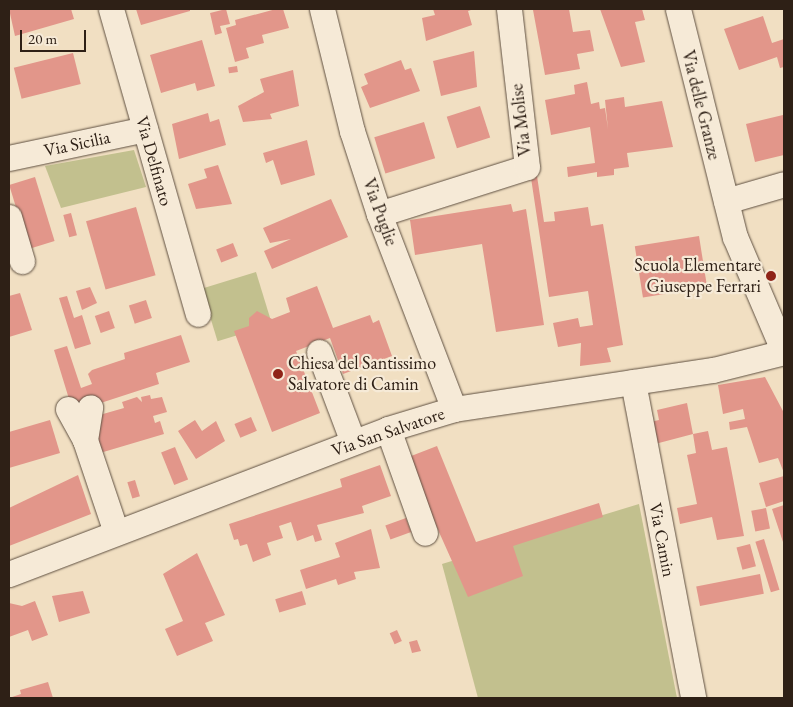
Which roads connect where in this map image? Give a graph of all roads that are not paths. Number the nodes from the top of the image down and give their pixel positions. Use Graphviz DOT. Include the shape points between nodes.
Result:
graph roads {
  1 [pos="111,9"];
  2 [pos="322,9"];
  3 [pos="509,9"];
  4 [pos="678,9"];
  5 [pos="145,129"];
  6 [pos="9,158"];
  7 [pos="784,184"];
  8 [pos="726,201"];
  9 [pos="379,214"];
  10 [pos="9,217"];
  11 [pos="22,261"];
  12 [pos="198,314"];
  13 [pos="318,352"];
  14 [pos="784,352"];
  15 [pos="633,382"];
  16 [pos="79,408"];
  17 [pos="454,409"];
  18 [pos="388,429"];
  19 [pos="353,442"];
  20 [pos="116,532"];
  21 [pos="425,533"];
  22 [pos="9,574"];
  23 [pos="692,698"];
  1 -- 5 [label="street, Via Delfinato"];
  2 -- 9 [label="street, Via Puglie" via="352,131"];
  3 -- 9 [label="street, Via Molise" via="527,167"];
  4 -- 8 [label="street, Via delle Granze"];
  5 -- 6 [label="street, Via Sicilia"];
  5 -- 12 [label="street, Via Delfinato"];
  7 -- 8 [label="street"];
  8 -- 14 [label="street, Via delle Granze" via="735,237"];
  9 -- 17 [label="street, Via Puglie"];
  10 -- 11 [label="street"];
  13 -- 19 [label="street"];
  14 -- 15 [label="street, Via San Salvatore" via="756,362"];
  15 -- 17 [label="street, Via San Salvatore"];
  15 -- 23 [label="street, Via Camin"];
  16 -- 20 [label="street" via="85,440"];
  17 -- 18 [label="street, Via San Salvatore"];
  18 -- 19 [label="street, Via San Salvatore"];
  18 -- 21 [label="street"];
  19 -- 20 [label="street, Via San Salvatore"];
  20 -- 22 [label="street, Via San Salvatore"];
}
